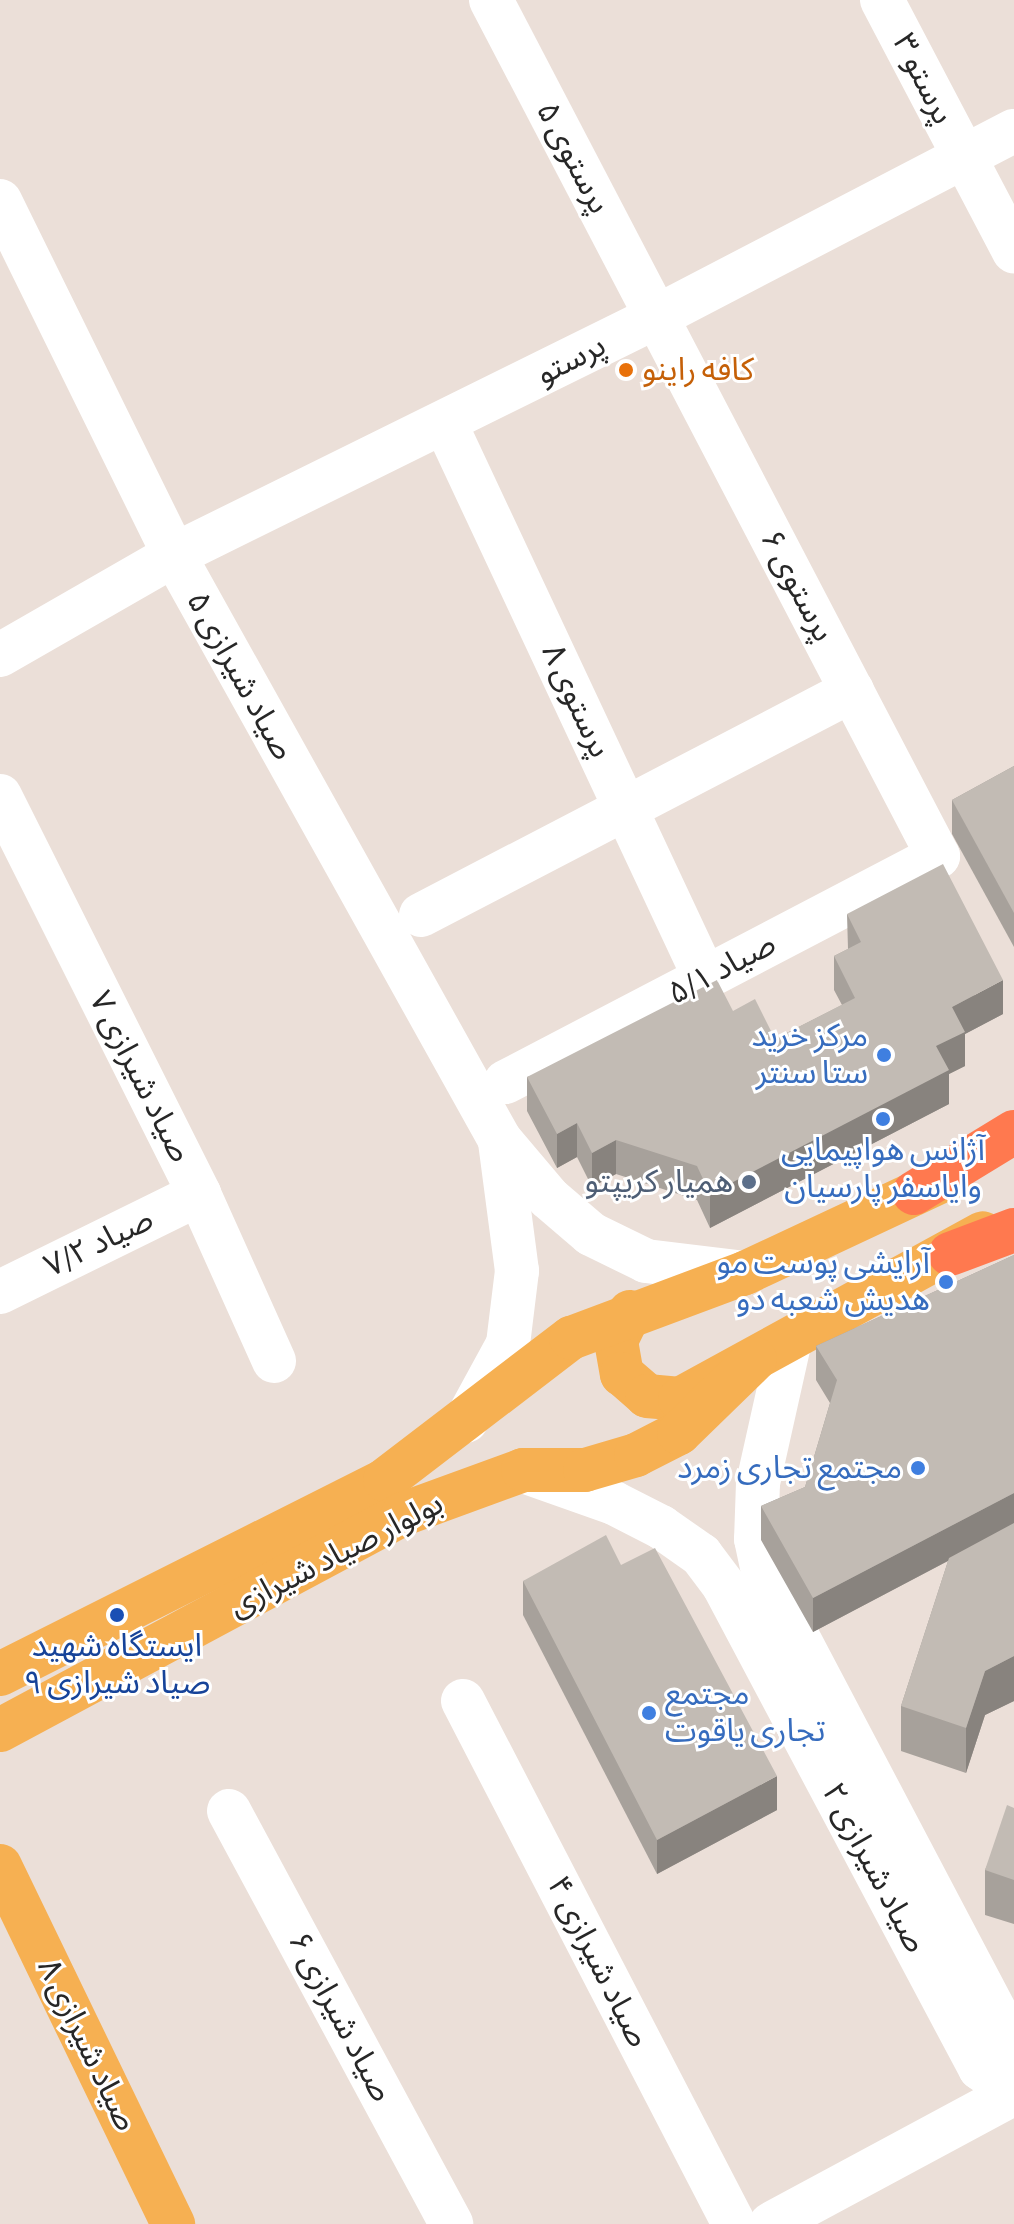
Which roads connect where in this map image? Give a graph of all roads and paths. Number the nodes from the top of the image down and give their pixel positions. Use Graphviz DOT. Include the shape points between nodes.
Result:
graph roads {
  1 [pos="491,0"];
  2 [pos="882,0"];
  3 [pos="1014,131"];
  4 [pos="963,157"];
  5 [pos="0,201"];
  6 [pos="1014,251"];
  7 [pos="656,317"];
  8 [pos="445,423"];
  9 [pos="174,555"];
  10 [pos="0,655"];
  11 [pos="852,691"];
  12 [pos="0,796"];
  13 [pos="626,808"];
  14 [pos="938,856"];
  15 [pos="421,915"];
  16 [pos="705,978"];
  17 [pos="506,1082"];
  18 [pos="1014,1132"];
  19 [pos="500,1140"];
  20 [pos="1014,1148"];
  21 [pos="914,1193"];
  22 [pos="199,1194"];
  23 [pos="1014,1213"];
  24 [pos="1014,1230"];
  25 [pos="950,1254"];
  26 [pos="745,1273"];
  27 [pos="0,1292"];
  28 [pos="630,1312"];
  29 [pos="773,1350"];
  30 [pos="274,1361"];
  31 [pos="465,1424"];
  32 [pos="523,1470"];
  33 [pos="0,1674"];
  34 [pos="463,1701"];
  35 [pos="0,1730"];
  36 [pos="229,1811"];
  37 [pos="0,1866"];
  38 [pos="1014,2093"];
  39 [pos="173,2224"];
  40 [pos="451,2224"];
  41 [pos="734,2224"];
  42 [pos="771,2224"];
  1 -- 7 [label="street, پرستوی ۵"];
  2 -- 4 [label="street, پرستو ۳"];
  3 -- 4 [label="street, پرستو"];
  4 -- 6 [label="street, پرستو ۳"];
  4 -- 7 [label="street, پرستو"];
  5 -- 9 [label="street, صیاد شیرازی ۵"];
  7 -- 8 [label="street, پرستو"];
  7 -- 11 [label="street, پرستوی ۶"];
  8 -- 9 [label="street, پرستو"];
  8 -- 13 [label="street, پرستوی ۸"];
  9 -- 10 [label="street, پرستو"];
  9 -- 19 [label="street, صیاد شیرازی ۵"];
  11 -- 13 [label="street"];
  11 -- 14 [label="street, پرستوی ۶"];
  12 -- 22 [label="street, صیاد شیرازی ۷"];
  13 -- 15 [label="street"];
  13 -- 16 [label="street, پرستوی ۸"];
  14 -- 16 [label="street, صیاد ۵/۱"];
  16 -- 17 [label="street, صیاد ۵/۱"];
  18 -- 21 [label="highway"];
  19 -- 26 [label="street, صیاد شیرازی ۵" via="549,1198 591,1234 646,1261"];
  19 -- 31 [label="street, صیاد شیرازی ۵" via="514,1220 515,1286 508,1344"];
  20 -- 21 [label="main road, بولوار صیاد شیرازی"];
  21 -- 26 [label="main road, بولوار صیاد شیرازی"];
  22 -- 27 [label="street, صیاد ۷/۲"];
  22 -- 30 [label="street, صیاد شیرازی ۷"];
  23 -- 25 [label="main road"];
  24 -- 25 [label="highway"];
  25 -- 29 [label="main road"];
  26 -- 28 [label="main road, بولوار صیاد شیرازی"];
  28 -- 29 [label="main road" via="616,1341 622,1374 647,1396 680,1399"];
  28 -- 31 [label="main road, بولوار صیاد شیرازی" via="571,1338"];
  29 -- 32 [label="main road, بولوار صیاد شیرازی" via="679,1433 636,1455 585,1470"];
  29 -- 38 [label="street, صیاد شیرازی ۲" via="758,1483 756,1539 763,1571 1010,2040"];
  31 -- 33 [label="main road, بولوار صیاد شیرازی" via="385,1480"];
  32 -- 35 [label="main road, بولوار صیاد شیرازی" via="403,1514"];
  32 -- 38 [label="street, صیاد شیرازی ۲" via="614,1503 701,1555 724,1586 980,2068"];
  34 -- 41 [label="street, صیاد شیرازی ۴"];
  36 -- 40 [label="street, صیاد شیرازی ۶"];
  37 -- 39 [label="main road, صیاد شیرازی ۸"];
  38 -- 42 [label="street"];
}
